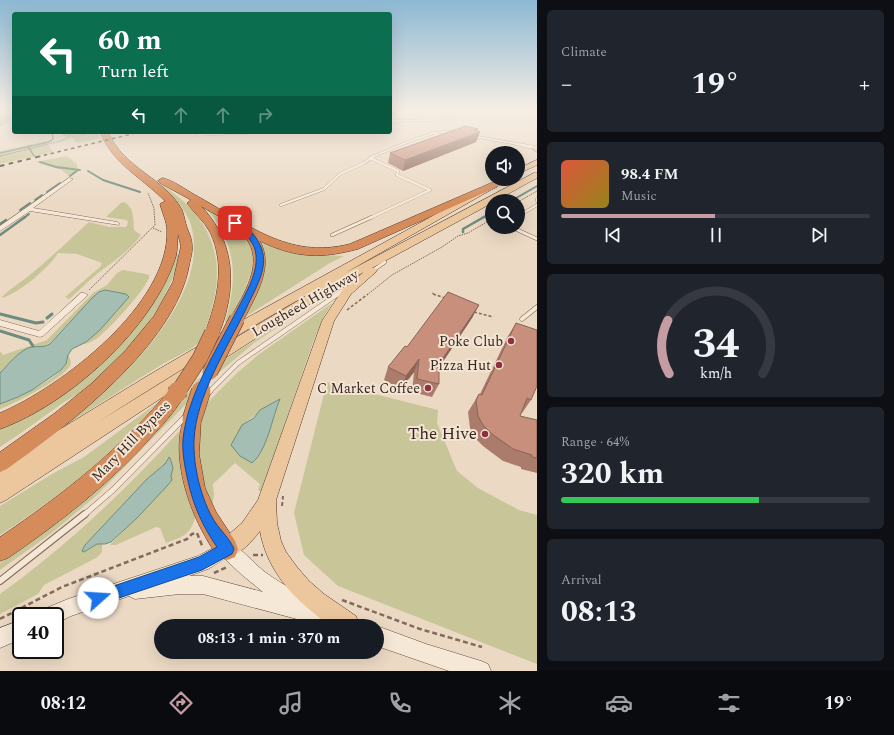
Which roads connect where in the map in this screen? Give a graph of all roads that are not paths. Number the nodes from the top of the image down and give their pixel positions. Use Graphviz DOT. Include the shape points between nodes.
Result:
graph roads {
  1 [pos="108,140"];
  2 [pos="412,140"];
  3 [pos="491,140"];
  4 [pos="121,146"];
  5 [pos="536,148"];
  6 [pos="370,158"];
  7 [pos="537,162"];
  8 [pos="525,168"];
  9 [pos="537,175"];
  10 [pos="71,179"];
  11 [pos="153,184"];
  12 [pos="492,186"];
  13 [pos="492,186"];
  14 [pos="281,205"];
  15 [pos="537,205"];
  16 [pos="29,209"];
  17 [pos="525,212"];
  18 [pos="450,223"];
  19 [pos="117,224"];
  20 [pos="241,227"];
  21 [pos="0,229"];
  22 [pos="525,233"];
  23 [pos="332,235"];
  24 [pos="537,239"];
  25 [pos="385,262"];
  26 [pos="84,295"];
  27 [pos="537,307"];
  28 [pos="522,319"];
  29 [pos="0,323"];
  30 [pos="0,421"];
  31 [pos="0,463"];
  32 [pos="0,476"];
  33 [pos="277,493"];
  34 [pos="0,494"];
  35 [pos="0,550"];
  36 [pos="229,557"];
  37 [pos="0,582"];
  38 [pos="113,593"];
  39 [pos="64,611"];
  40 [pos="328,619"];
  41 [pos="336,619"];
  42 [pos="340,619"];
  43 [pos="12,633"];
  44 [pos="0,638"];
  45 [pos="384,639"];
  46 [pos="426,654"];
  47 [pos="455,671"];
  48 [pos="481,671"];
  1 -- 11 [label="highway, Mary Hill Bypass" via="119,157"];
  2 -- 6 [label="lane"];
  3 -- 5 [label="lane"];
  4 -- 11 [label="highway, Mary Hill Bypass" via="137,161"];
  6 -- 14 [label="lane" via="340,174 324,189"];
  6 -- 23 [label="lane" via="430,190"];
  7 -- 8 [label="main road"];
  9 -- 18 [label="main road, Lougheed Highway"];
  10 -- 16 [label="street"];
  11 -- 20 [label="highway"];
  11 -- 30 [label="highway" via="168,210 173,232 166,266 153,293 126,329 81,372 43,400"];
  11 -- 31 [label="highway, Mary Hill Bypass" via="174,206 184,231 185,259 180,279 171,298 140,345 107,380 62,418"];
  11 -- 35 [label="highway, Mary Hill Bypass, bridge" via="200,210 214,228 221,243 225,286 221,308 212,333 200,358 177,393 144,432 63,505"];
  12 -- 20 [label="highway" via="369,241 337,252 312,253 292,249"];
  13 -- 32 [label="main road, Lougheed Highway" via="247,323"];
  15 -- 17 [label="lane"];
  16 -- 19 [label="street"];
  16 -- 21 [label="street"];
  18 -- 25 [label="main road"];
  18 -- 34 [label="main road, Lougheed Highway" via="338,282 155,394"];
  20 -- 36 [label="highway, bridge" via="250,235 260,253 256,280 202,388 188,440 194,487 210,526"];
  22 -- 24 [label="lane"];
  25 -- 33 [label="main road" via="348,292 328,321"];
  25 -- 37 [label="lane" via="282,330 238,363 113,490 76,523"];
  26 -- 29 [label="street" via="40,334"];
  27 -- 28 [label="lane"];
  33 -- 36 [label="main road"];
  33 -- 42 [label="main road" via="267,513 268,527 282,565 306,595"];
  36 -- 38 [label="street" via="202,563"];
  36 -- 41 [label="street" via="274,590"];
  38 -- 39 [label="street"];
  38 -- 40 [label="street" via="180,585 203,585"];
  43 -- 44 [label="street"];
  45 -- 46 [label="street"];
  46 -- 47 [label="street"];
  46 -- 48 [label="street"];
}
